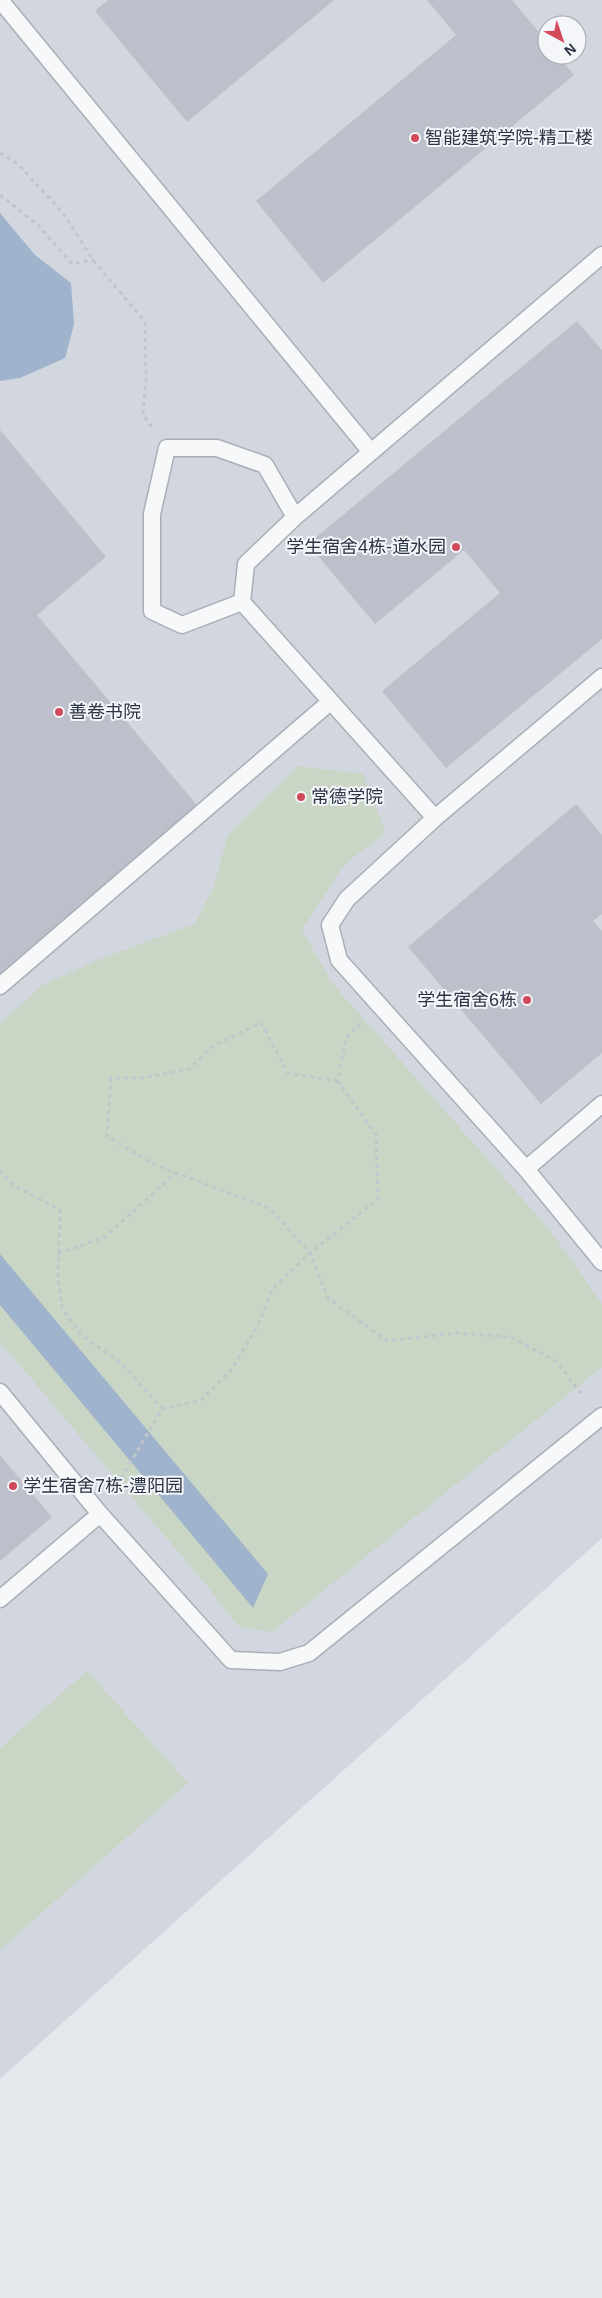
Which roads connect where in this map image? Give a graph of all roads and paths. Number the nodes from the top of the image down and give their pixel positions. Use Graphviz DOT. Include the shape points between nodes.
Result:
graph roads {
  1 [pos="0,0"];
  2 [pos="0,153"];
  3 [pos="0,195"];
  4 [pos="602,255"];
  5 [pos="93,260"];
  6 [pos="167,448"];
  7 [pos="371,452"];
  8 [pos="295,516"];
  9 [pos="242,602"];
  10 [pos="602,677"];
  11 [pos="330,702"];
  12 [pos="435,818"];
  13 [pos="0,986"];
  14 [pos="380,1006"];
  15 [pos="338,1081"];
  16 [pos="602,1104"];
  17 [pos="526,1169"];
  18 [pos="0,1170"];
  19 [pos="176,1172"];
  20 [pos="310,1253"];
  21 [pos="58,1254"];
  22 [pos="602,1262"];
  23 [pos="0,1392"];
  24 [pos="162,1409"];
  25 [pos="601,1417"];
  26 [pos="100,1514"];
  27 [pos="0,1599"];
  1 -- 7 [label="lane"];
  2 -- 5 [label="path" via="18,164 63,213"];
  3 -- 5 [label="path" via="38,225 72,264"];
  4 -- 7 [label="lane"];
  5 -- 6 [label="path" via="145,322 143,414"];
  6 -- 8 [label="lane" via="217,448 265,465"];
  6 -- 9 [label="lane" via="152,514 152,611 182,625"];
  7 -- 8 [label="lane"];
  8 -- 9 [label="lane" via="246,564"];
  9 -- 11 [label="lane"];
  10 -- 12 [label="lane"];
  11 -- 12 [label="lane"];
  11 -- 13 [label="lane"];
  12 -- 14 [label="lane" via="347,899 330,925 339,960"];
  14 -- 15 [label="path" via="346,1038"];
  14 -- 17 [label="lane"];
  15 -- 19 [label="path" via="288,1073 261,1023 215,1045 189,1069 142,1078 112,1078 107,1136 155,1165"];
  15 -- 20 [label="path" via="376,1135 378,1199"];
  16 -- 17 [label="lane"];
  17 -- 22 [label="lane"];
  18 -- 21 [label="path" via="12,1184 60,1210"];
  19 -- 20 [label="path" via="269,1208"];
  19 -- 21 [label="path" via="105,1237"];
  20 -- 24 [label="path" via="273,1288 258,1325 232,1369 201,1400"];
  20 -- 25 [label="path" via="328,1298 387,1341 455,1333 511,1337 556,1361"];
  21 -- 24 [label="path" via="62,1308 81,1335 121,1363"];
  23 -- 26 [label="lane"];
  24 -- 26 [label="path"];
  25 -- 26 [label="lane" via="309,1653 280,1662 231,1660"];
  26 -- 27 [label="lane"];
}
